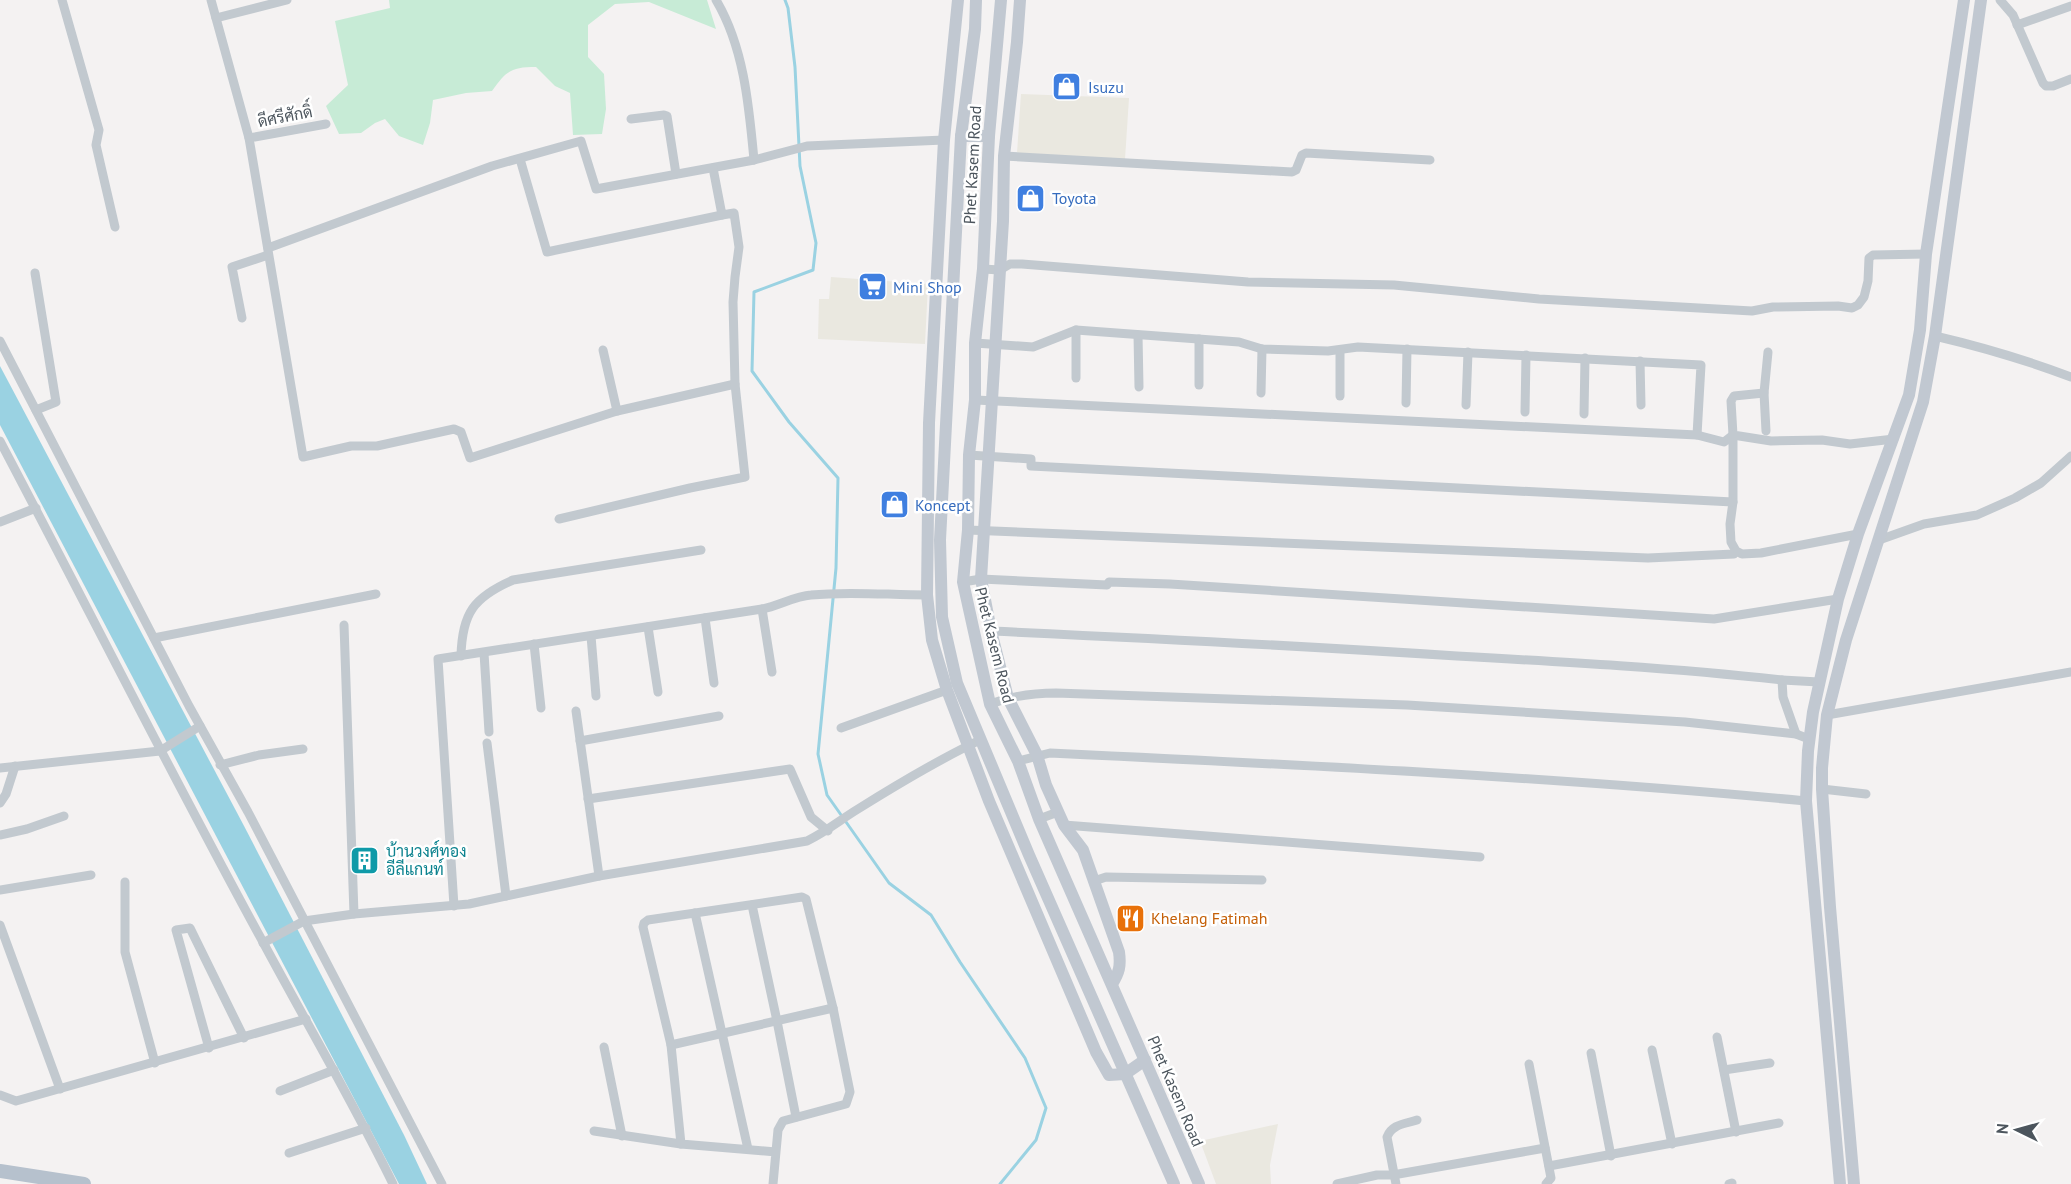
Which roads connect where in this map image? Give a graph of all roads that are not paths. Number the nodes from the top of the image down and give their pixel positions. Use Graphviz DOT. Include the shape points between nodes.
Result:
graph roads {
  1 [pos="62,0"];
  2 [pos="211,0"];
  3 [pos="287,0"];
  4 [pos="716,0"];
  5 [pos="958,0"];
  6 [pos="976,0"];
  7 [pos="1000,0"];
  8 [pos="1020,0"];
  9 [pos="1964,0"];
  10 [pos="1981,0"];
  11 [pos="2000,0"];
  12 [pos="2071,6"];
  13 [pos="216,18"];
  14 [pos="2017,25"];
  15 [pos="2071,79"];
  16 [pos="631,119"];
  17 [pos="326,124"];
  18 [pos="961,136"];
  19 [pos="989,136"];
  20 [pos="249,138"];
  21 [pos="944,140"];
  22 [pos="1004,156"];
  23 [pos="520,159"];
  24 [pos="754,160"];
  25 [pos="1430,160"];
  26 [pos="713,168"];
  27 [pos="675,174"];
  28 [pos="722,214"];
  29 [pos="115,227"];
  30 [pos="268,252"];
  31 [pos="1926,254"];
  32 [pos="983,270"];
  33 [pos="1000,270"];
  34 [pos="35,273"];
  35 [pos="242,318"];
  36 [pos="1076,330"];
  37 [pos="1138,335"];
  38 [pos="1935,336"];
  39 [pos="1199,339"];
  40 [pos="0,341"];
  41 [pos="975,343"];
  42 [pos="995,344"];
  43 [pos="1262,349"];
  44 [pos="1407,349"];
  45 [pos="603,350"];
  46 [pos="1340,350"];
  47 [pos="1468,352"];
  48 [pos="1768,352"];
  49 [pos="1526,355"];
  50 [pos="1585,358"];
  51 [pos="1640,361"];
  52 [pos="1076,378"];
  53 [pos="2071,378"];
  54 [pos="735,384"];
  55 [pos="1199,385"];
  56 [pos="1139,387"];
  57 [pos="1261,393"];
  58 [pos="1764,393"];
  59 [pos="1340,396"];
  60 [pos="975,400"];
  61 [pos="993,401"];
  62 [pos="1406,403"];
  63 [pos="1466,405"];
  64 [pos="1641,405"];
  65 [pos="36,410"];
  66 [pos="617,411"];
  67 [pos="1525,412"];
  68 [pos="1584,414"];
  69 [pos="1766,431"];
  70 [pos="1697,435"];
  71 [pos="1733,435"];
  72 [pos="1894,439"];
  73 [pos="0,441"];
  74 [pos="969,455"];
  75 [pos="988,456"];
  76 [pos="2071,456"];
  77 [pos="1733,502"];
  78 [pos="36,508"];
  79 [pos="559,519"];
  80 [pos="0,522"];
  81 [pos="968,530"];
  82 [pos="984,530"];
  83 [pos="1858,534"];
  84 [pos="934,540"];
  85 [pos="1879,540"];
  86 [pos="701,550"];
  87 [pos="1736,551"];
  88 [pos="981,579"];
  89 [pos="963,582"];
  90 [pos="376,594"];
  91 [pos="927,595"];
  92 [pos="1838,599"];
  93 [pos="762,609"];
  94 [pos="705,618"];
  95 [pos="344,625"];
  96 [pos="648,627"];
  97 [pos="991,631"];
  98 [pos="591,636"];
  99 [pos="154,638"];
  100 [pos="534,644"];
  101 [pos="484,653"];
  102 [pos="461,656"];
  103 [pos="772,672"];
  104 [pos="2071,672"];
  105 [pos="1782,680"];
  106 [pos="1819,682"];
  107 [pos="714,683"];
  108 [pos="947,690"];
  109 [pos="658,692"];
  110 [pos="596,696"];
  111 [pos="1008,698"];
  112 [pos="990,704"];
  113 [pos="541,708"];
  114 [pos="576,711"];
  115 [pos="1827,715"];
  116 [pos="719,716"];
  117 [pos="200,726"];
  118 [pos="841,728"];
  119 [pos="489,732"];
  120 [pos="1797,734"];
  121 [pos="1809,740"];
  122 [pos="580,741"];
  123 [pos="488,743"];
  124 [pos="975,743"];
  125 [pos="303,749"];
  126 [pos="160,751"];
  127 [pos="1037,755"];
  128 [pos="1018,762"];
  129 [pos="220,765"];
  130 [pos="15,766"];
  131 [pos="0,768"];
  132 [pos="1822,789"];
  133 [pos="1866,794"];
  134 [pos="588,799"];
  135 [pos="1806,801"];
  136 [pos="0,803"];
  137 [pos="1058,812"];
  138 [pos="64,816"];
  139 [pos="1039,819"];
  140 [pos="1064,825"];
  141 [pos="828,831"];
  142 [pos="0,835"];
  143 [pos="1480,857"];
  144 [pos="91,874"];
  145 [pos="599,876"];
  146 [pos="1262,880"];
  147 [pos="1094,881"];
  148 [pos="125,882"];
  149 [pos="0,890"];
  150 [pos="506,896"];
  151 [pos="752,905"];
  152 [pos="454,906"];
  153 [pos="695,913"];
  154 [pos="354,914"];
  155 [pos="304,921"];
  156 [pos="0,926"];
  157 [pos="263,944"];
  158 [pos="1112,984"];
  159 [pos="833,1008"];
  160 [pos="306,1019"];
  161 [pos="777,1021"];
  162 [pos="722,1033"];
  163 [pos="1717,1037"];
  164 [pos="244,1038"];
  165 [pos="671,1044"];
  166 [pos="604,1047"];
  167 [pos="209,1048"];
  168 [pos="1652,1050"];
  169 [pos="1591,1053"];
  170 [pos="1145,1060"];
  171 [pos="155,1063"];
  172 [pos="1770,1063"];
  173 [pos="1529,1064"];
  174 [pos="334,1070"];
  175 [pos="1724,1070"];
  176 [pos="1125,1074"];
  177 [pos="60,1089"];
  178 [pos="280,1091"];
  179 [pos="0,1095"];
  180 [pos="796,1117"];
  181 [pos="1417,1120"];
  182 [pos="1779,1123"];
  183 [pos="366,1128"];
  184 [pos="594,1131"];
  185 [pos="1736,1132"];
  186 [pos="622,1136"];
  187 [pos="681,1144"];
  188 [pos="1672,1144"];
  189 [pos="1545,1148"];
  190 [pos="748,1149"];
  191 [pos="776,1152"];
  192 [pos="289,1153"];
  193 [pos="1611,1156"];
  194 [pos="1549,1166"];
  195 [pos="0,1171"];
  196 [pos="1395,1180"];
  197 [pos="84,1184"];
  198 [pos="393,1184"];
  199 [pos="442,1184"];
  200 [pos="773,1184"];
  201 [pos="1174,1184"];
  202 [pos="1199,1184"];
  203 [pos="1337,1184"];
  204 [pos="1546,1184"];
  205 [pos="1840,1184"];
  206 [pos="1854,1184"];
  1 -- 29 [label="street" via="99,130 96,145"];
  2 -- 13 [label="street"];
  3 -- 13 [label="street"];
  4 -- 24 [label="street" via="728,20 743,74"];
  5 -- 21 [label="main road"];
  6 -- 18 [label="main road, Phet Kasem Road"];
  7 -- 19 [label="main road, Phet Kasem Road"];
  8 -- 22 [label="main road"];
  9 -- 31 [label="main road"];
  10 -- 38 [label="main road"];
  11 -- 14 [label="street"];
  12 -- 14 [label="street"];
  13 -- 20 [label="street"];
  14 -- 15 [label="street" via="2046,86"];
  16 -- 27 [label="street" via="667,116"];
  17 -- 20 [label="street, ดีศรีศักดิ์"];
  18 -- 19 [label="main road"];
  18 -- 84 [label="main road, Phet Kasem Road"];
  19 -- 32 [label="main road, Phet Kasem Road"];
  20 -- 30 [label="street"];
  21 -- 24 [label="street" via="807,146"];
  21 -- 84 [label="main road" via="928,423"];
  22 -- 25 [label="street" via="1292,172 1306,153"];
  22 -- 33 [label="main road"];
  23 -- 27 [label="street" via="581,141 596,189"];
  23 -- 28 [label="street" via="547,252"];
  23 -- 30 [label="street" via="492,166"];
  24 -- 26 [label="street"];
  26 -- 27 [label="street"];
  26 -- 28 [label="street"];
  28 -- 54 [label="street" via="734,213 740,247 733,302"];
  30 -- 35 [label="street" via="232,267"];
  30 -- 66 [label="street" via="303,457 454,429 461,432 470,458"];
  31 -- 33 [label="street" via="1873,255 1868,262 1864,297 1852,308 1784,307 1752,311 1539,299 1394,285 1248,282 1022,264 1010,264"];
  31 -- 72 [label="main road" via="1920,330 1909,395"];
  32 -- 33 [label="street"];
  32 -- 41 [label="main road, Phet Kasem Road"];
  33 -- 42 [label="main road"];
  34 -- 65 [label="street" via="56,402"];
  36 -- 37 [label="street"];
  36 -- 42 [label="street" via="1033,346"];
  36 -- 52 [label="street"];
  37 -- 39 [label="street"];
  37 -- 56 [label="street"];
  38 -- 53 [label="street" via="1993,350"];
  38 -- 85 [label="main road" via="1923,402"];
  39 -- 43 [label="street" via="1239,342"];
  39 -- 55 [label="street"];
  40 -- 65 [label="street"];
  41 -- 42 [label="street"];
  41 -- 60 [label="main road, Phet Kasem Road"];
  42 -- 61 [label="main road"];
  43 -- 46 [label="street"];
  43 -- 57 [label="street"];
  44 -- 46 [label="street"];
  44 -- 47 [label="street"];
  44 -- 62 [label="street"];
  45 -- 66 [label="street"];
  46 -- 59 [label="street"];
  47 -- 49 [label="street"];
  47 -- 63 [label="street"];
  48 -- 58 [label="street"];
  49 -- 50 [label="street"];
  49 -- 67 [label="street"];
  50 -- 51 [label="street"];
  50 -- 68 [label="street"];
  51 -- 64 [label="street"];
  51 -- 70 [label="street" via="1701,365"];
  54 -- 66 [label="street"];
  54 -- 79 [label="street" via="745,477"];
  58 -- 69 [label="street"];
  58 -- 71 [label="street" via="1734,396"];
  60 -- 61 [label="street"];
  60 -- 74 [label="main road, Phet Kasem Road"];
  61 -- 70 [label="street"];
  61 -- 75 [label="main road"];
  65 -- 99 [label="street"];
  70 -- 71 [label="street" via="1724,442"];
  71 -- 72 [label="street" via="1771,441 1850,444"];
  71 -- 77 [label="street"];
  72 -- 83 [label="main road"];
  73 -- 78 [label="street"];
  74 -- 75 [label="street"];
  74 -- 81 [label="main road, Phet Kasem Road"];
  75 -- 77 [label="street" via="1031,459 1031,466"];
  75 -- 82 [label="main road"];
  76 -- 85 [label="street" via="2041,483 1977,515 1924,524"];
  77 -- 87 [label="street" via="1731,542"];
  78 -- 80 [label="street"];
  78 -- 126 [label="street"];
  81 -- 82 [label="street"];
  81 -- 89 [label="main road, Phet Kasem Road"];
  82 -- 87 [label="street" via="1648,558"];
  82 -- 88 [label="main road"];
  83 -- 87 [label="street" via="1761,553"];
  83 -- 92 [label="main road"];
  84 -- 91 [label="main road"];
  84 -- 124 [label="main road, Phet Kasem Road" via="942,617"];
  85 -- 115 [label="main road" via="1846,640"];
  86 -- 102 [label="street" via="513,580 494,589 472,608 463,626"];
  88 -- 89 [label="street"];
  88 -- 92 [label="street" via="1170,584 1714,619"];
  88 -- 97 [label="main road"];
  89 -- 112 [label="main road, Phet Kasem Road"];
  90 -- 99 [label="street"];
  91 -- 93 [label="street" via="808,595"];
  91 -- 108 [label="main road" via="932,640"];
  92 -- 106 [label="main road"];
  93 -- 94 [label="street"];
  93 -- 103 [label="street"];
  94 -- 96 [label="street"];
  94 -- 107 [label="street"];
  95 -- 154 [label="street"];
  96 -- 98 [label="street"];
  96 -- 109 [label="street"];
  97 -- 105 [label="street" via="1466,656"];
  97 -- 111 [label="main road"];
  98 -- 100 [label="street"];
  98 -- 110 [label="street"];
  99 -- 117 [label="street"];
  100 -- 101 [label="street"];
  100 -- 113 [label="street"];
  101 -- 102 [label="street"];
  101 -- 119 [label="street"];
  102 -- 152 [label="street" via="438,660"];
  104 -- 115 [label="street"];
  105 -- 106 [label="street"];
  105 -- 120 [label="street" via="1783,698"];
  106 -- 121 [label="main road"];
  108 -- 118 [label="street"];
  108 -- 124 [label="main road"];
  111 -- 112 [label="street"];
  111 -- 120 [label="street" via="1056,693 1319,701 1685,722"];
  111 -- 127 [label="main road"];
  112 -- 128 [label="main road, Phet Kasem Road"];
  114 -- 122 [label="street"];
  115 -- 132 [label="main road"];
  116 -- 122 [label="street"];
  117 -- 126 [label="street"];
  117 -- 129 [label="street"];
  120 -- 121 [label="street"];
  121 -- 135 [label="main road"];
  122 -- 134 [label="street"];
  123 -- 150 [label="street"];
  124 -- 141 [label="street" via="856,810"];
  124 -- 176 [label="main road, Phet Kasem Road"];
  124 -- 176 [label="main road" via="989,801 1096,1053 1109,1075"];
  125 -- 129 [label="street"];
  126 -- 130 [label="street"];
  126 -- 157 [label="street"];
  127 -- 128 [label="street"];
  127 -- 135 [label="street" via="1346,767 1674,788"];
  127 -- 137 [label="main road"];
  128 -- 139 [label="main road, Phet Kasem Road"];
  129 -- 155 [label="street"];
  130 -- 131 [label="street"];
  130 -- 136 [label="street"];
  132 -- 133 [label="street"];
  132 -- 206 [label="main road"];
  134 -- 141 [label="street" via="790,769 811,817"];
  134 -- 145 [label="street"];
  135 -- 205 [label="main road"];
  137 -- 139 [label="street"];
  137 -- 140 [label="main road"];
  138 -- 142 [label="street"];
  139 -- 158 [label="main road, Phet Kasem Road"];
  140 -- 143 [label="street"];
  140 -- 147 [label="main road" via="1083,850"];
  141 -- 145 [label="street" via="807,841"];
  144 -- 149 [label="street"];
  145 -- 150 [label="street"];
  146 -- 147 [label="street" via="1106,877"];
  147 -- 158 [label="main road" via="1119,952 1121,965"];
  148 -- 171 [label="street" via="124,952"];
  150 -- 152 [label="street"];
  151 -- 153 [label="street"];
  151 -- 159 [label="street" via="806,899"];
  151 -- 161 [label="street"];
  152 -- 154 [label="street"];
  153 -- 162 [label="street"];
  153 -- 165 [label="street" via="648,920 643,927"];
  154 -- 155 [label="street"];
  155 -- 157 [label="street"];
  155 -- 199 [label="street"];
  156 -- 177 [label="street"];
  157 -- 160 [label="street"];
  158 -- 170 [label="main road, Phet Kasem Road"];
  159 -- 161 [label="street"];
  159 -- 180 [label="street" via="849,1100"];
  160 -- 164 [label="street"];
  160 -- 174 [label="street"];
  161 -- 162 [label="street"];
  161 -- 180 [label="street"];
  162 -- 165 [label="street"];
  162 -- 190 [label="street"];
  163 -- 175 [label="street"];
  164 -- 167 [label="street"];
  164 -- 167 [label="street" via="190,928 176,930"];
  165 -- 187 [label="street"];
  166 -- 186 [label="street"];
  167 -- 171 [label="street"];
  168 -- 188 [label="street"];
  169 -- 193 [label="street"];
  170 -- 176 [label="main road"];
  170 -- 202 [label="main road, Phet Kasem Road"];
  171 -- 177 [label="street"];
  172 -- 175 [label="street"];
  173 -- 189 [label="street"];
  174 -- 178 [label="street"];
  174 -- 183 [label="street"];
  175 -- 185 [label="street"];
  176 -- 201 [label="main road, Phet Kasem Road"];
  177 -- 179 [label="street" via="16,1101"];
  180 -- 191 [label="street" via="783,1121"];
  181 -- 196 [label="street" via="1389,1130"];
  182 -- 185 [label="street"];
  183 -- 192 [label="street"];
  183 -- 198 [label="street"];
  184 -- 186 [label="street"];
  185 -- 188 [label="street"];
  186 -- 187 [label="street"];
  187 -- 190 [label="street"];
  188 -- 193 [label="street"];
  189 -- 194 [label="street"];
  189 -- 196 [label="street"];
  190 -- 191 [label="street"];
  191 -- 200 [label="street"];
  193 -- 194 [label="street"];
  194 -- 204 [label="street" via="1551,1178"];
  195 -- 197 [label="main road"];
  196 -- 203 [label="street" via="1377,1175"];
}
